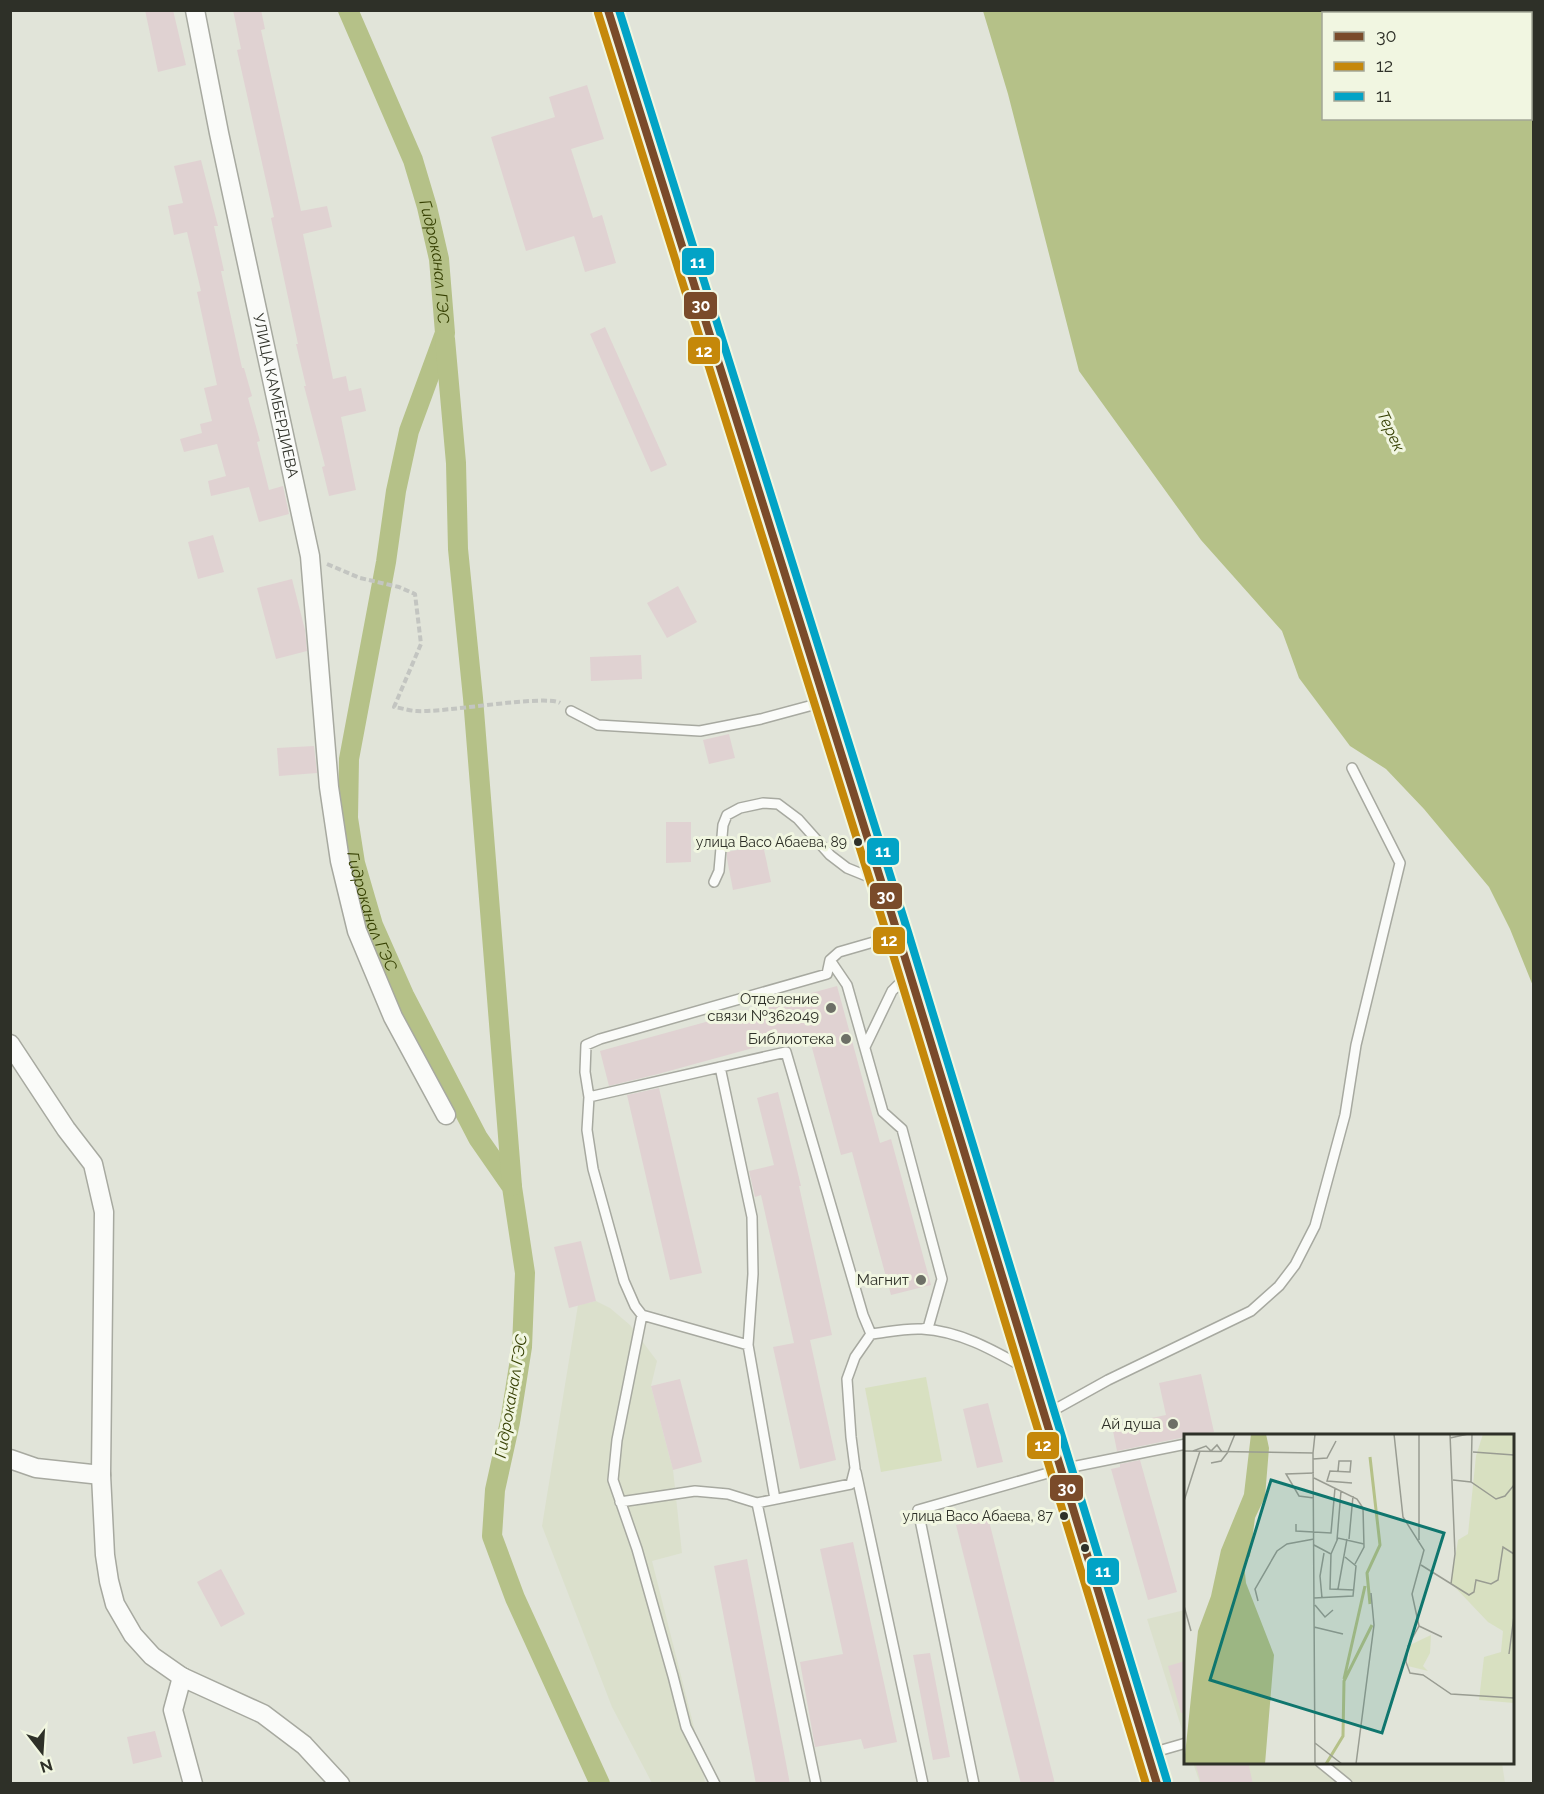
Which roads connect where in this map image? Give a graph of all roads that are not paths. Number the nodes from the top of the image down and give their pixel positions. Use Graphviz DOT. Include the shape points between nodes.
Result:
graph roads {
  1 [pos="195,10"];
  2 [pos="608,10"];
  3 [pos="824,702"];
  4 [pos="571,711"];
  5 [pos="1352,768"];
  6 [pos="714,882"];
  7 [pos="882,882"];
  8 [pos="898,935"];
  9 [pos="830,960"];
  10 [pos="909,974"];
  11 [pos="10,1044"];
  12 [pos="865,1047"];
  13 [pos="720,1067"];
  14 [pos="588,1097"];
  15 [pos="446,1115"];
  16 [pos="642,1315"];
  17 [pos="922,1329"];
  18 [pos="872,1334"];
  19 [pos="748,1345"];
  20 [pos="1032,1371"];
  21 [pos="1045,1415"];
  22 [pos="1184,1444"];
  23 [pos="10,1459"];
  24 [pos="855,1468"];
  25 [pos="1062,1469"];
  26 [pos="101,1475"];
  27 [pos="775,1499"];
  28 [pos="620,1502"];
  29 [pos="757,1503"];
  30 [pos="182,1677"];
  31 [pos="1184,1743"];
  32 [pos="1148,1754"];
  33 [pos="1322,1764"];
  34 [pos="193,1784"];
  35 [pos="340,1784"];
  36 [pos="716,1784"];
  37 [pos="816,1784"];
  38 [pos="923,1784"];
  39 [pos="974,1784"];
  40 [pos="1157,1784"];
  41 [pos="1347,1784"];
  1 -- 15 [label="street, УЛИЦА КАМБЕРДИЕВА" via="310,556 329,787 340,861 357,931 393,1017"];
  2 -- 3 [label="street"];
  3 -- 4 [label="lane" via="700,731 598,725"];
  3 -- 7 [label="street"];
  5 -- 21 [label="lane" via="1400,863 1356,1045 1345,1115 1315,1227 1295,1265 1251,1311 1107,1380"];
  6 -- 7 [label="lane" via="727,815 762,803 778,804 847,868"];
  7 -- 8 [label="street"];
  8 -- 9 [label="lane" via="839,952"];
  8 -- 10 [label="street"];
  9 -- 12 [label="lane" via="847,986"];
  9 -- 14 [label="lane" via="827,974 586,1045"];
  10 -- 12 [label="lane" via="892,991"];
  10 -- 20 [label="street"];
  11 -- 26 [label="street" via="93,1164 104,1212"];
  12 -- 17 [label="lane" via="883,1112 902,1129 942,1279 928,1328"];
  13 -- 14 [label="lane"];
  13 -- 18 [label="lane" via="786,1052 863,1315"];
  13 -- 19 [label="lane" via="752,1217"];
  14 -- 16 [label="lane" via="587,1130 593,1169 624,1281"];
  16 -- 19 [label="lane"];
  16 -- 28 [label="lane" via="615,1458 614,1480"];
  17 -- 18 [label="lane"];
  17 -- 20 [label="lane" via="984,1345"];
  18 -- 24 [label="lane" via="855,1358 847,1379"];
  19 -- 27 [label="lane"];
  20 -- 21 [label="street"];
  21 -- 25 [label="street"];
  22 -- 25 [label="lane"];
  23 -- 26 [label="street" via="36,1468"];
  24 -- 27 [label="lane" via="851,1484"];
  24 -- 38 [label="lane"];
  25 -- 32 [label="street"];
  25 -- 39 [label="lane" via="918,1509"];
  26 -- 30 [label="street" via="105,1555 115,1604 152,1656"];
  27 -- 29 [label="lane"];
  28 -- 29 [label="lane" via="695,1491 728,1494"];
  28 -- 36 [label="lane" via="637,1549 686,1727"];
  29 -- 37 [label="lane"];
  30 -- 34 [label="street" via="173,1710"];
  30 -- 35 [label="street" via="263,1714 304,1745"];
  31 -- 32 [label="lane"];
  32 -- 40 [label="street"];
  33 -- 41 [label="lane"];
}
